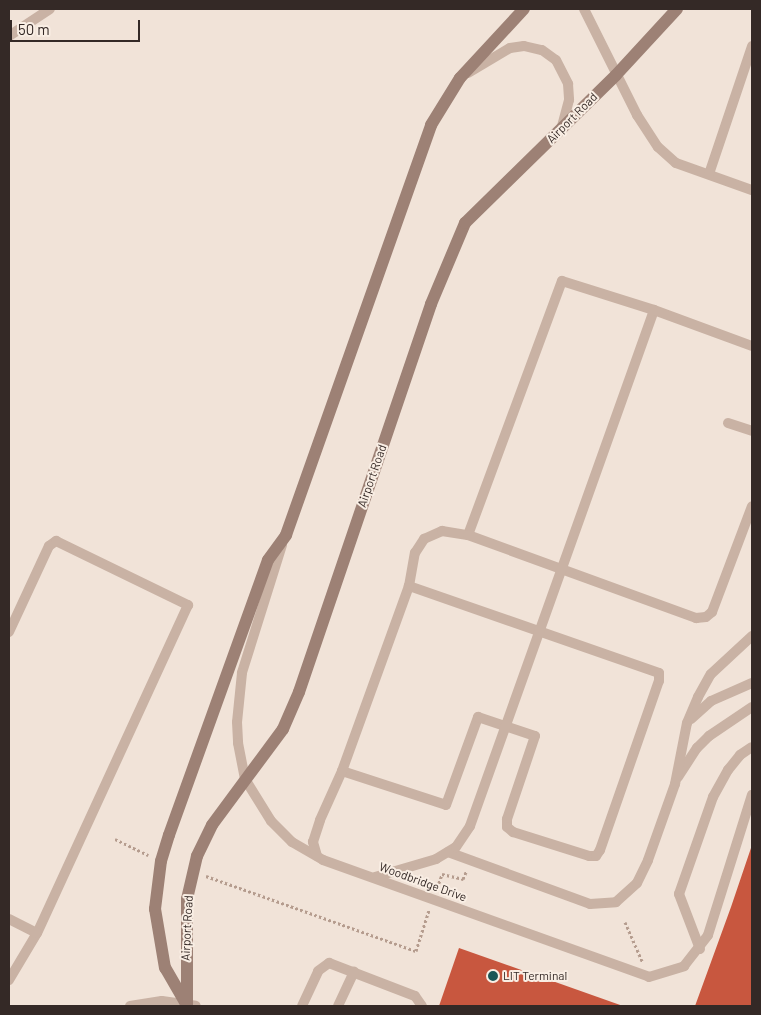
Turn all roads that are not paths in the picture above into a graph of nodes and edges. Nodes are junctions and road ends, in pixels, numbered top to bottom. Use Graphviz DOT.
graph roads {
  1 [pos="50,9"];
  2 [pos="524,9"];
  3 [pos="584,9"];
  4 [pos="677,9"];
  5 [pos="9,36"];
  6 [pos="752,46"];
  7 [pos="616,75"];
  8 [pos="460,78"];
  9 [pos="561,129"];
  10 [pos="709,174"];
  11 [pos="752,190"];
  12 [pos="654,310"];
  13 [pos="752,346"];
  14 [pos="728,423"];
  15 [pos="752,431"];
  16 [pos="752,506"];
  17 [pos="286,535"];
  18 [pos="468,536"];
  19 [pos="561,569"];
  20 [pos="409,586"];
  21 [pos="539,631"];
  22 [pos="9,632"];
  23 [pos="752,636"];
  24 [pos="752,683"];
  25 [pos="752,708"];
  26 [pos="687,723"];
  27 [pos="505,726"];
  28 [pos="752,747"];
  29 [pos="342,771"];
  30 [pos="245,779"];
  31 [pos="676,780"];
  32 [pos="752,795"];
  33 [pos="448,852"];
  34 [pos="317,856"];
  35 [pos="374,878"];
  36 [pos="9,919"];
  37 [pos="37,932"];
  38 [pos="700,949"];
  39 [pos="354,971"];
  40 [pos="9,980"];
  41 [pos="190,1005"];
  42 [pos="130,1006"];
  43 [pos="302,1006"];
  44 [pos="338,1006"];
  45 [pos="422,1006"];
  1 -- 5 [label="lane"];
  2 -- 8 [label="main road, Airport Road"];
  3 -- 7 [label="lane"];
  4 -- 7 [label="main road, Airport Road"];
  6 -- 10 [label="lane"];
  7 -- 9 [label="main road, Airport Road"];
  7 -- 10 [label="lane"];
  8 -- 9 [label="lane"];
  8 -- 17 [label="main road, Airport Road"];
  9 -- 30 [label="main road, Airport Road"];
  10 -- 11 [label="lane"];
  12 -- 13 [label="lane"];
  12 -- 18 [label="lane"];
  12 -- 19 [label="lane"];
  14 -- 15 [label="lane"];
  16 -- 19 [label="lane"];
  17 -- 30 [label="lane, Woodbridge Drive"];
  17 -- 41 [label="main road, Airport Road"];
  18 -- 19 [label="lane"];
  18 -- 20 [label="lane"];
  19 -- 21 [label="lane"];
  20 -- 21 [label="lane"];
  20 -- 29 [label="lane"];
  21 -- 27 [label="lane"];
  21 -- 27 [label="lane"];
  22 -- 37 [label="lane"];
  23 -- 26 [label="lane"];
  24 -- 26 [label="lane"];
  25 -- 31 [label="lane"];
  26 -- 31 [label="lane"];
  27 -- 29 [label="lane"];
  27 -- 33 [label="lane"];
  28 -- 38 [label="lane"];
  29 -- 34 [label="lane"];
  30 -- 34 [label="lane, Woodbridge Drive"];
  30 -- 41 [label="main road, Airport Road"];
  31 -- 33 [label="lane"];
  32 -- 38 [label="lane, Woodbridge Drive"];
  33 -- 35 [label="lane"];
  34 -- 35 [label="lane, Woodbridge Drive"];
  35 -- 38 [label="lane, Woodbridge Drive"];
  36 -- 37 [label="lane"];
  37 -- 40 [label="lane"];
  39 -- 43 [label="lane"];
  39 -- 44 [label="lane"];
  39 -- 45 [label="lane"];
  41 -- 42 [label="lane"];
}
